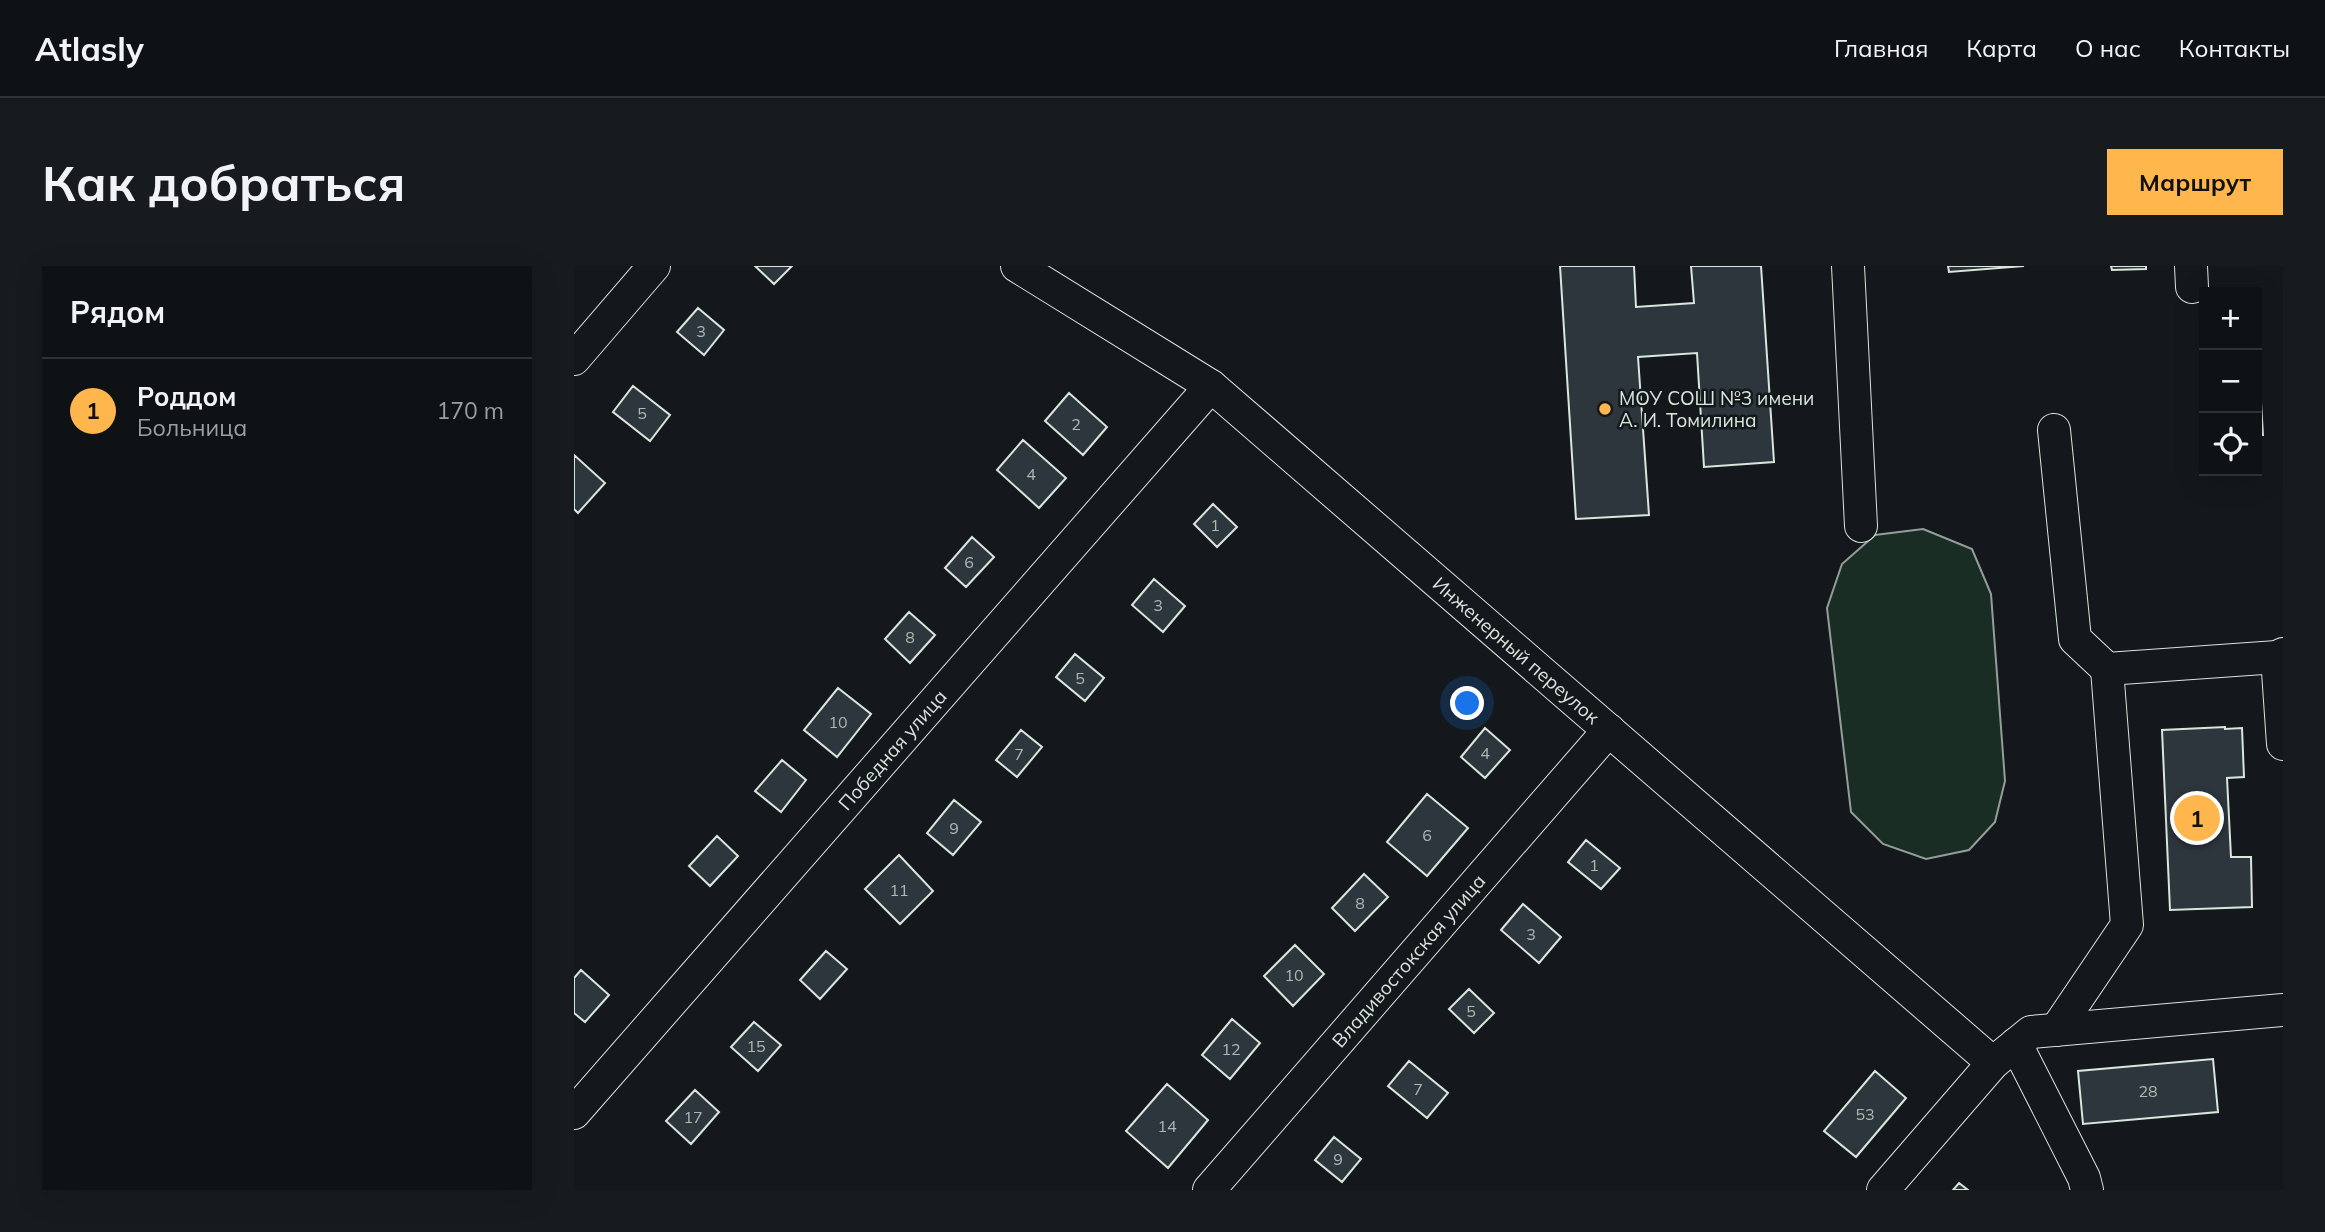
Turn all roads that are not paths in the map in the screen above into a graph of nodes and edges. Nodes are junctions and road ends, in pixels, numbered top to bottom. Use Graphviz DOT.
graph roads {
  1 [pos="654,266"];
  2 [pos="1017,266"];
  3 [pos="1849,266"];
  4 [pos="574,359"];
  5 [pos="1211,386"];
  6 [pos="2054,430"];
  7 [pos="1861,526"];
  8 [pos="2280,655"];
  9 [pos="2107,669"];
  10 [pos="1609,730"];
  11 [pos="2283,744"];
  12 [pos="2283,1010"];
  13 [pos="2056,1030"];
  14 [pos="2004,1054"];
  15 [pos="574,1113"];
  16 [pos="1209,1190"];
  17 [pos="1883,1190"];
  18 [pos="2087,1190"];
  1 -- 4 [label="street"];
  2 -- 5 [label="street, Инженерный переулок"];
  3 -- 7 [label="street"];
  5 -- 10 [label="street, Инженерный переулок"];
  5 -- 15 [label="street, Победная улица"];
  6 -- 9 [label="street"];
  8 -- 9 [label="street"];
  8 -- 11 [label="street"];
  9 -- 13 [label="street"];
  10 -- 14 [label="street, Инженерный переулок"];
  10 -- 16 [label="street, Владивостокская улица"];
  12 -- 13 [label="street"];
  13 -- 14 [label="street"];
  14 -- 17 [label="street"];
  14 -- 18 [label="street"];
}
